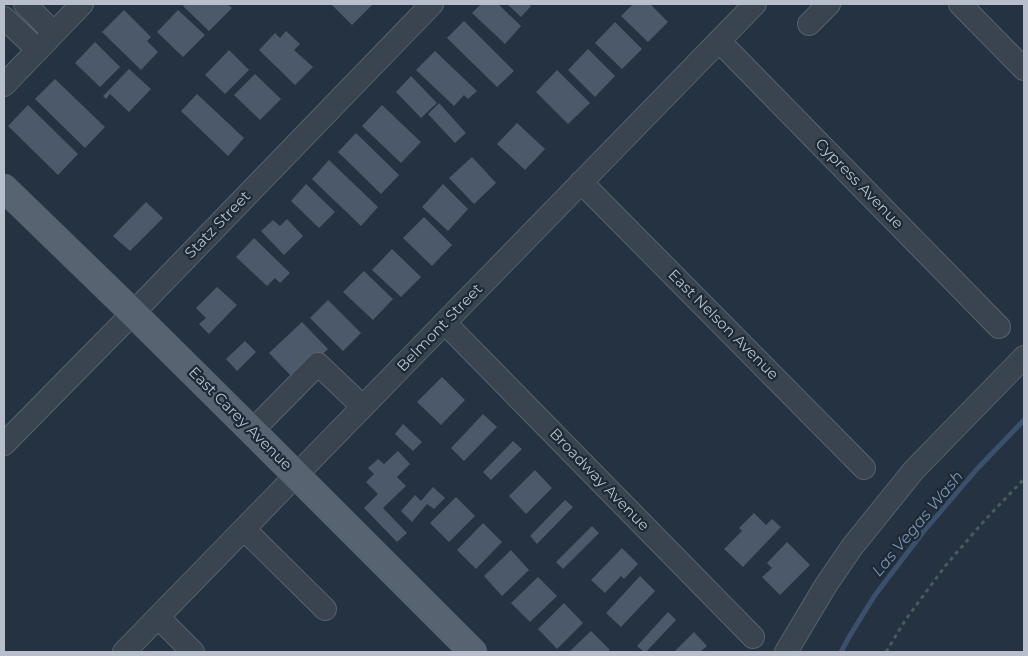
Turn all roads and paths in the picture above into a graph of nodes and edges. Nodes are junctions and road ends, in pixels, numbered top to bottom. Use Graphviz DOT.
graph roads {
  1 [pos="25,4"];
  2 [pos="82,4"];
  3 [pos="432,4"];
  4 [pos="755,4"];
  5 [pos="829,4"];
  6 [pos="960,4"];
  7 [pos="4,18"];
  8 [pos="809,24"];
  9 [pos="54,33"];
  10 [pos="719,41"];
  11 [pos="38,50"];
  12 [pos="1024,69"];
  13 [pos="4,85"];
  14 [pos="581,182"];
  15 [pos="4,188"];
  16 [pos="133,313"];
  17 [pos="445,323"];
  18 [pos="1000,327"];
  19 [pos="1024,357"];
  20 [pos="363,407"];
  21 [pos="252,431"];
  22 [pos="4,444"];
  23 [pos="864,468"];
  24 [pos="297,475"];
  25 [pos="1024,479"];
  26 [pos="244,529"];
  27 [pos="325,609"];
  28 [pos="158,618"];
  29 [pos="752,637"];
  30 [pos="124,652"];
  31 [pos="193,652"];
  32 [pos="473,652"];
  33 [pos="786,652"];
  34 [pos="886,652"];
  1 -- 9 [label="street"];
  2 -- 9 [label="street"];
  3 -- 16 [label="street, Statz Street"];
  4 -- 10 [label="street, Belmont Street"];
  5 -- 8 [label="street"];
  6 -- 12 [label="street"];
  7 -- 11 [label="street"];
  9 -- 11 [label="street"];
  10 -- 14 [label="street, Belmont Street"];
  10 -- 18 [label="street, Cypress Avenue"];
  11 -- 13 [label="street"];
  14 -- 17 [label="street, Belmont Street"];
  14 -- 23 [label="street, East Nelson Avenue"];
  15 -- 16 [label="main road, East Carey Avenue"];
  16 -- 21 [label="main road, East Carey Avenue"];
  16 -- 22 [label="street, Statz Street"];
  17 -- 20 [label="street, Belmont Street"];
  17 -- 29 [label="street, Broadway Avenue"];
  19 -- 33 [label="street"];
  20 -- 21 [label="street"];
  20 -- 24 [label="street, Belmont Street"];
  21 -- 24 [label="main road, East Carey Avenue"];
  24 -- 26 [label="street, Belmont Street"];
  24 -- 32 [label="main road, East Carey Avenue"];
  25 -- 34 [label="path"];
  26 -- 27 [label="street"];
  26 -- 28 [label="street, Belmont Street"];
  28 -- 30 [label="street, Belmont Street"];
  28 -- 31 [label="street"];
}
